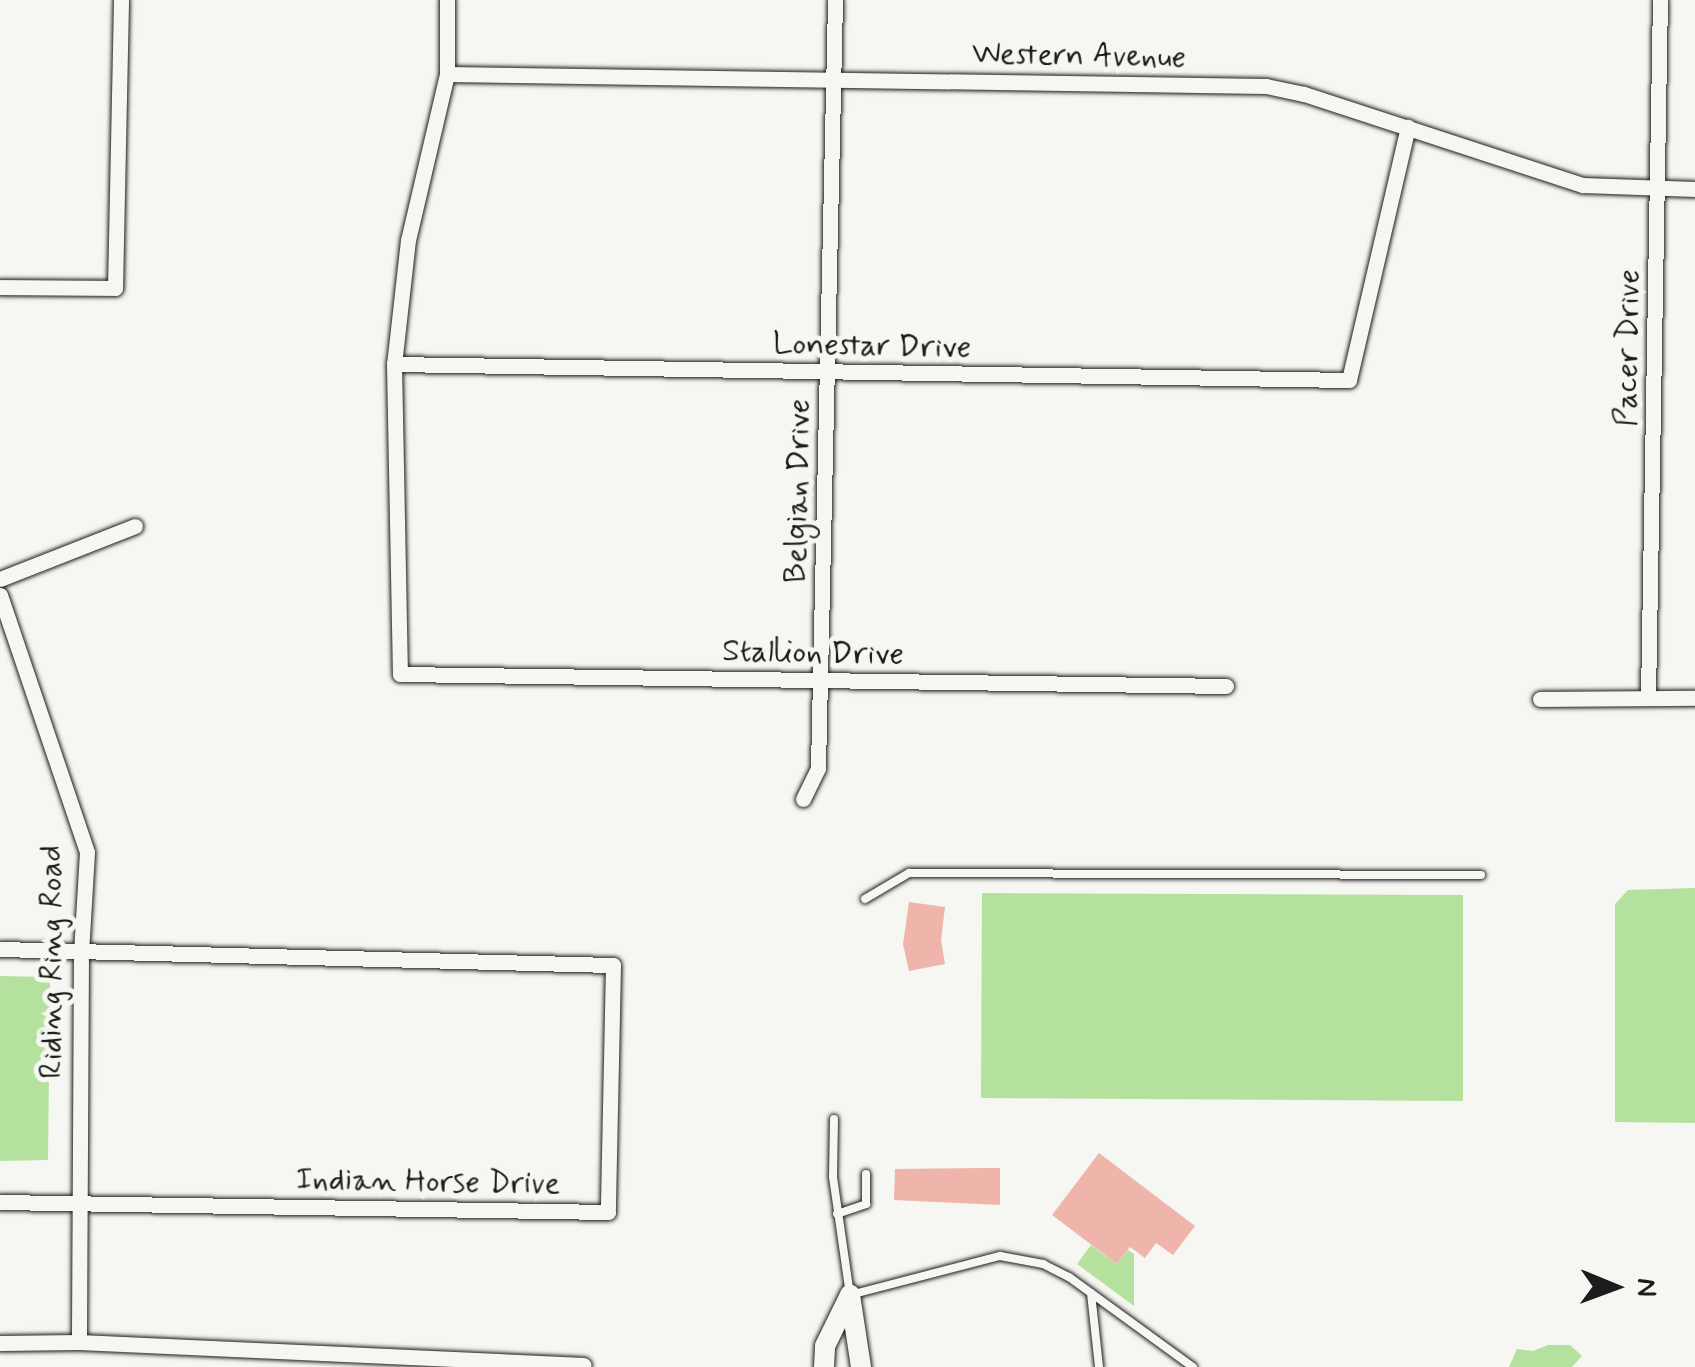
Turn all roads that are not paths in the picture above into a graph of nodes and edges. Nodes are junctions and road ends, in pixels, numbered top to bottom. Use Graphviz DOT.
graph roads {
  1 [pos="121,0"];
  2 [pos="447,0"];
  3 [pos="835,0"];
  4 [pos="1660,0"];
  5 [pos="446,74"];
  6 [pos="834,80"];
  7 [pos="1408,128"];
  8 [pos="1658,189"];
  9 [pos="1695,189"];
  10 [pos="0,286"];
  11 [pos="394,364"];
  12 [pos="828,373"];
  13 [pos="135,526"];
  14 [pos="0,579"];
  15 [pos="0,596"];
  16 [pos="821,681"];
  17 [pos="1226,686"];
  18 [pos="1648,698"];
  19 [pos="1695,698"];
  20 [pos="1540,699"];
  21 [pos="803,799"];
  22 [pos="1481,875"];
  23 [pos="865,899"];
  24 [pos="0,949"];
  25 [pos="81,952"];
  26 [pos="834,1119"];
  27 [pos="866,1174"];
  28 [pos="0,1202"];
  29 [pos="78,1204"];
  30 [pos="837,1214"];
  31 [pos="1091,1293"];
  32 [pos="850,1295"];
  33 [pos="79,1342"];
  34 [pos="0,1343"];
  35 [pos="588,1366"];
  36 [pos="824,1367"];
  37 [pos="861,1367"];
  38 [pos="1099,1367"];
  39 [pos="1192,1367"];
  1 -- 10 [label="street"];
  2 -- 5 [label="street"];
  3 -- 6 [label="street, Belgian Drive"];
  4 -- 8 [label="street, Pacer Drive"];
  5 -- 6 [label="street, Western Avenue"];
  5 -- 11 [label="street"];
  6 -- 7 [label="street, Western Avenue"];
  6 -- 12 [label="street, Belgian Drive"];
  7 -- 8 [label="street, Western Avenue"];
  7 -- 12 [label="street, Lonestar Drive"];
  8 -- 9 [label="street, Western Avenue"];
  8 -- 18 [label="street, Pacer Drive"];
  11 -- 12 [label="street, Lonestar Drive"];
  11 -- 16 [label="street, Stallion Drive"];
  12 -- 16 [label="street, Belgian Drive"];
  13 -- 14 [label="street"];
  15 -- 25 [label="street, Riding Ring Road"];
  16 -- 17 [label="street, Stallion Drive"];
  16 -- 21 [label="street, Belgian Drive"];
  18 -- 19 [label="street"];
  18 -- 20 [label="street"];
  22 -- 23 [label="lane"];
  24 -- 25 [label="street"];
  25 -- 29 [label="street, Riding Ring Road"];
  25 -- 29 [label="street, Indian Horse Drive"];
  26 -- 30 [label="lane"];
  27 -- 30 [label="lane"];
  28 -- 29 [label="street, Indian Horse Drive"];
  29 -- 33 [label="street, Riding Ring Road"];
  30 -- 32 [label="lane"];
  31 -- 32 [label="lane"];
  31 -- 38 [label="lane"];
  31 -- 39 [label="lane"];
  32 -- 36 [label="street"];
  32 -- 37 [label="street"];
  33 -- 34 [label="street"];
  33 -- 35 [label="street"];
}
